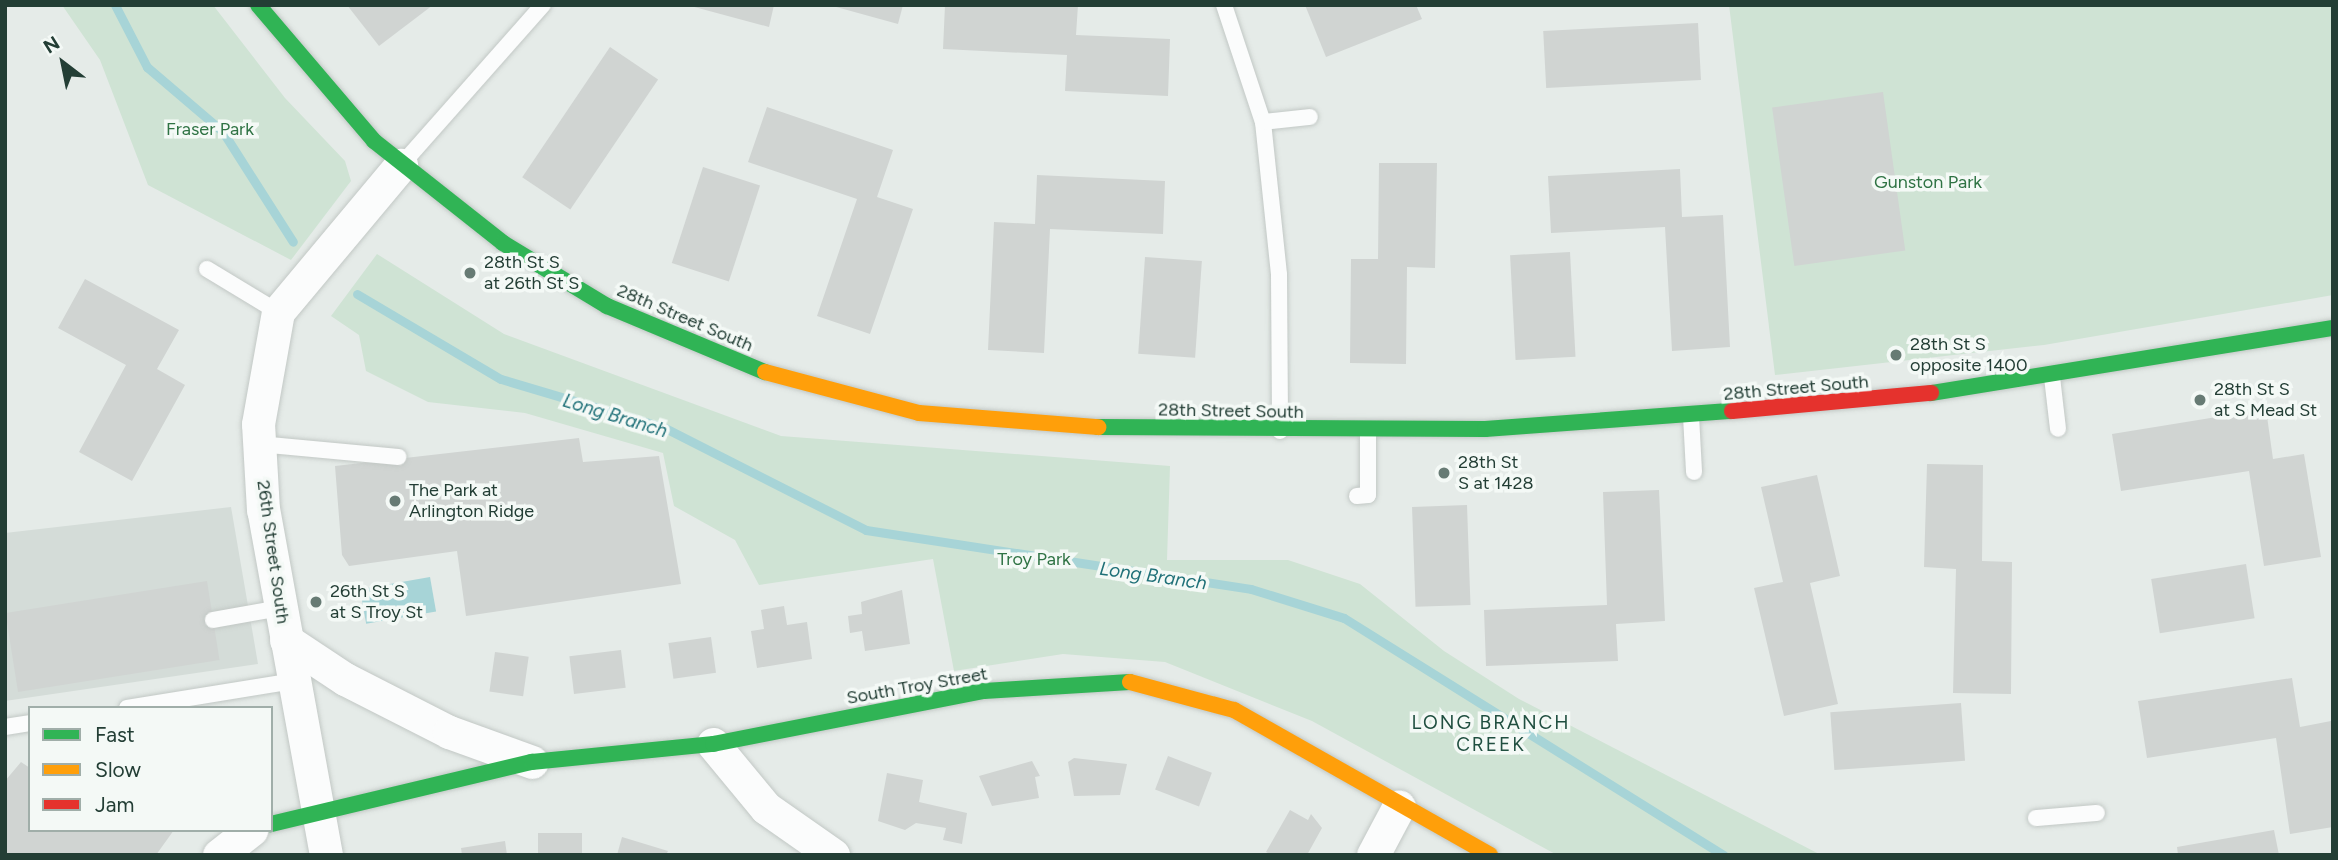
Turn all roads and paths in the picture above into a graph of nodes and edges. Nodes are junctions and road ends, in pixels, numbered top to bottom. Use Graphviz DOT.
graph roads {
  1 [pos="258,5"];
  2 [pos="543,5"];
  3 [pos="1224,5"];
  4 [pos="1310,117"];
  5 [pos="1263,122"];
  6 [pos="401,165"];
  7 [pos="207,269"];
  8 [pos="278,312"];
  9 [pos="2333,328"];
  10 [pos="2052,377"];
  11 [pos="1691,416"];
  12 [pos="2058,429"];
  13 [pos="1280,431"];
  14 [pos="1368,431"];
  15 [pos="259,444"];
  16 [pos="398,457"];
  17 [pos="1694,472"];
  18 [pos="1357,496"];
  19 [pos="213,620"];
  20 [pos="283,624"];
  21 [pos="293,681"];
  22 [pos="139,706"];
  23 [pos="28,723"];
  24 [pos="5,727"];
  25 [pos="713,744"];
  26 [pos="532,762"];
  27 [pos="1399,806"];
  28 [pos="318,810"];
  29 [pos="2097,813"];
  30 [pos="2036,818"];
  31 [pos="273,823"];
  32 [pos="248,832"];
  33 [pos="219,855"];
  34 [pos="326,855"];
  35 [pos="833,855"];
  36 [pos="1373,855"];
  37 [pos="1490,855"];
  1 -- 6 [label="street, 28th Street South"];
  2 -- 6 [label="lane"];
  3 -- 5 [label="lane"];
  4 -- 5 [label="lane"];
  5 -- 13 [label="lane"];
  6 -- 8 [label="street"];
  6 -- 13 [label="street, 28th Street South"];
  7 -- 8 [label="lane"];
  8 -- 15 [label="street, 26th Street South"];
  9 -- 10 [label="street, 28th Street South"];
  10 -- 11 [label="street, 28th Street South"];
  10 -- 12 [label="lane"];
  11 -- 14 [label="street, 28th Street South"];
  11 -- 17 [label="lane"];
  13 -- 14 [label="street, 28th Street South"];
  14 -- 18 [label="lane"];
  15 -- 16 [label="lane"];
  15 -- 20 [label="street, 26th Street South"];
  19 -- 20 [label="lane"];
  20 -- 21 [label="street, 26th Street South"];
  20 -- 26 [label="street"];
  21 -- 22 [label="lane"];
  21 -- 28 [label="street, 26th Street South"];
  23 -- 24 [label="lane"];
  25 -- 26 [label="street, South Troy Street"];
  25 -- 27 [label="street, South Troy Street"];
  25 -- 35 [label="street"];
  26 -- 28 [label="street, South Troy Street"];
  27 -- 36 [label="street"];
  27 -- 37 [label="street, South Troy Street"];
  28 -- 31 [label="street, South Troy Street"];
  28 -- 34 [label="street, 26th Street South"];
  29 -- 30 [label="lane"];
  32 -- 33 [label="street"];
}
